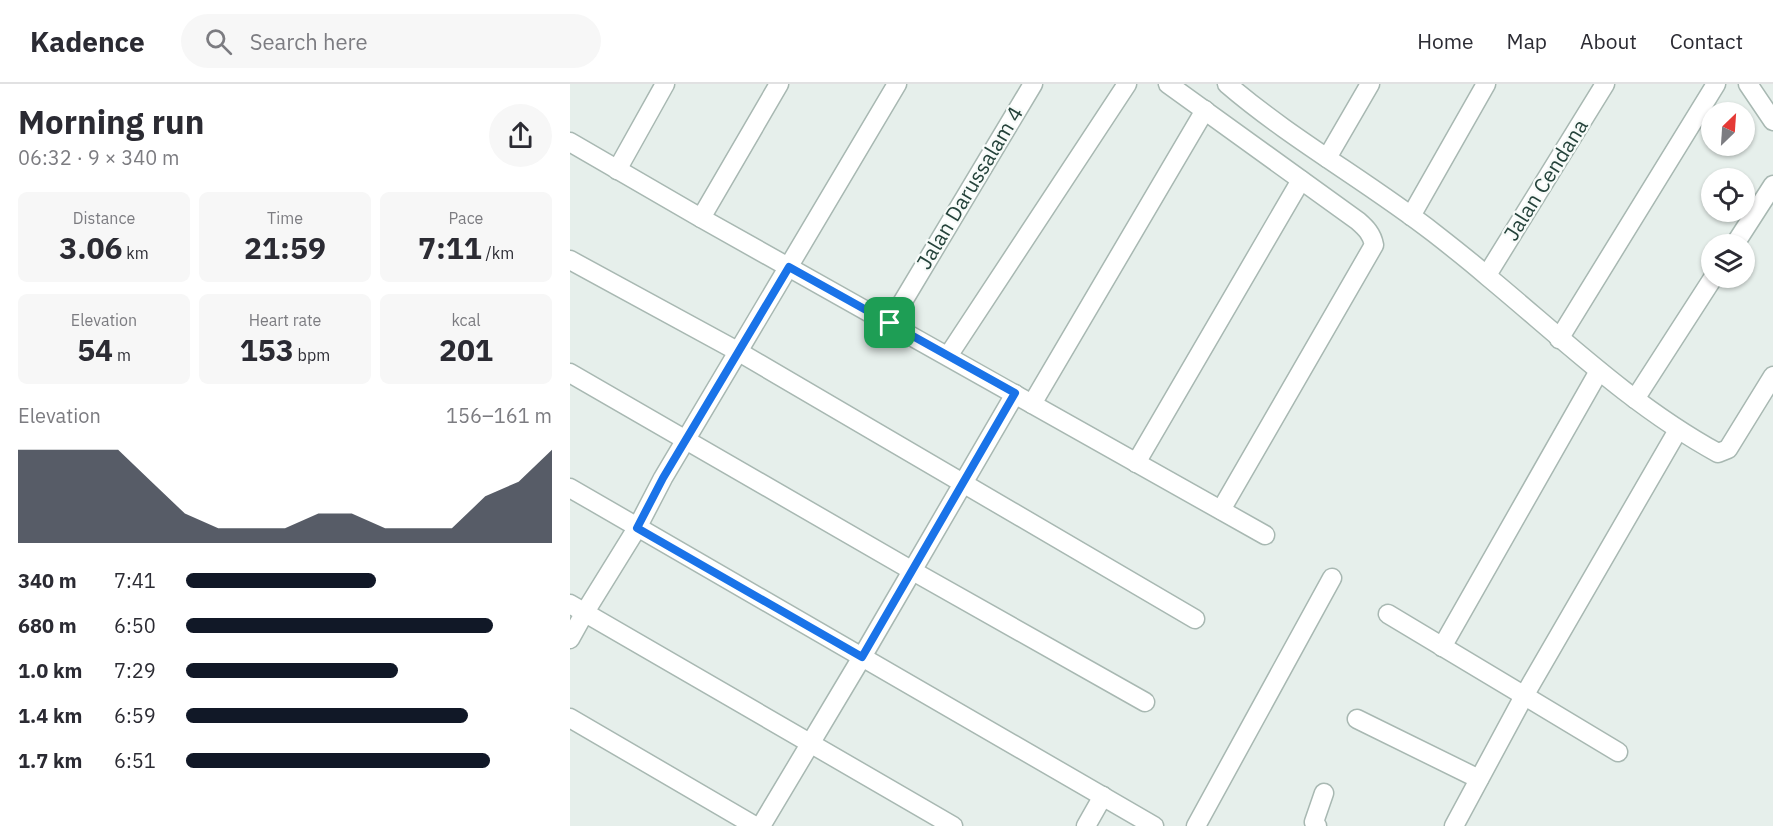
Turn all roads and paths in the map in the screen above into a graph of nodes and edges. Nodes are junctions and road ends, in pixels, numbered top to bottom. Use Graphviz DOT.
graph roads {
  1 [pos="665,84"];
  2 [pos="779,84"];
  3 [pos="897,84"];
  4 [pos="1033,84"];
  5 [pos="1127,84"];
  6 [pos="1168,84"];
  7 [pos="1227,84"];
  8 [pos="1370,84"];
  9 [pos="1486,84"];
  10 [pos="1605,84"];
  11 [pos="1716,84"];
  12 [pos="1748,84"];
  13 [pos="1246,91"];
  14 [pos="1205,110"];
  15 [pos="1773,121"];
  16 [pos="570,142"];
  17 [pos="1327,158"];
  18 [pos="617,170"];
  19 [pos="1301,180"];
  20 [pos="1773,185"];
  21 [pos="1411,216"];
  22 [pos="701,218"];
  23 [pos="1741,234"];
  24 [pos="570,260"];
  25 [pos="789,267"];
  26 [pos="1487,275"];
  27 [pos="1707,288"];
  28 [pos="890,323"];
  29 [pos="1559,339"];
  30 [pos="739,352"];
  31 [pos="948,356"];
  32 [pos="1599,371"];
  33 [pos="570,373"];
  34 [pos="1773,376"];
  35 [pos="1015,393"];
  36 [pos="1635,399"];
  37 [pos="1032,404"];
  38 [pos="1678,430"];
  39 [pos="686,439"];
  40 [pos="1136,463"];
  41 [pos="963,483"];
  42 [pos="570,489"];
  43 [pos="1221,510"];
  44 [pos="637,528"];
  45 [pos="1264,535"];
  46 [pos="911,570"];
  47 [pos="1332,578"];
  48 [pos="577,608"];
  49 [pos="1388,614"];
  50 [pos="1195,619"];
  51 [pos="570,639"];
  52 [pos="1442,647"];
  53 [pos="862,657"];
  54 [pos="1524,696"];
  55 [pos="1145,702"];
  56 [pos="570,718"];
  57 [pos="1357,719"];
  58 [pos="810,743"];
  59 [pos="1618,752"];
  60 [pos="1479,779"];
  61 [pos="1324,793"];
  62 [pos="1103,796"];
  63 [pos="755,826"];
  64 [pos="761,826"];
  65 [pos="952,826"];
  66 [pos="1086,826"];
  67 [pos="1154,826"];
  68 [pos="1196,826"];
  69 [pos="1317,826"];
  70 [pos="1454,826"];
  1 -- 18 [label="street"];
  2 -- 22 [label="street"];
  3 -- 25 [label="street"];
  4 -- 28 [label="street, Jalan Darussalam 4"];
  5 -- 31 [label="street"];
  6 -- 14 [label="street"];
  7 -- 13 [label="street"];
  8 -- 17 [label="street"];
  9 -- 21 [label="street"];
  10 -- 26 [label="street, Jalan Cendana"];
  11 -- 29 [label="street"];
  12 -- 15 [label="street"];
  13 -- 17 [label="street"];
  14 -- 19 [label="street"];
  14 -- 37 [label="street"];
  16 -- 18 [label="street"];
  17 -- 21 [label="street"];
  18 -- 22 [label="street"];
  19 -- 40 [label="street"];
  19 -- 43 [label="street"];
  20 -- 23 [label="street"];
  21 -- 26 [label="street"];
  22 -- 25 [label="street"];
  24 -- 30 [label="street"];
  25 -- 28 [label="street"];
  25 -- 30 [label="street"];
  26 -- 29 [label="street"];
  27 -- 36 [label="street"];
  28 -- 31 [label="street"];
  29 -- 32 [label="street"];
  30 -- 39 [label="street"];
  30 -- 41 [label="street"];
  31 -- 35 [label="street"];
  32 -- 36 [label="street"];
  32 -- 52 [label="street"];
  33 -- 39 [label="street"];
  34 -- 38 [label="street"];
  35 -- 37 [label="street"];
  35 -- 41 [label="street"];
  36 -- 38 [label="street"];
  37 -- 40 [label="street"];
  38 -- 54 [label="street"];
  39 -- 44 [label="street"];
  39 -- 46 [label="street"];
  40 -- 43 [label="street"];
  41 -- 46 [label="street"];
  41 -- 50 [label="street"];
  42 -- 44 [label="street"];
  43 -- 45 [label="street"];
  44 -- 48 [label="street"];
  44 -- 53 [label="street"];
  46 -- 53 [label="street"];
  46 -- 55 [label="street"];
  47 -- 68 [label="street"];
  48 -- 51 [label="street"];
  48 -- 58 [label="street"];
  49 -- 52 [label="street"];
  52 -- 54 [label="street"];
  53 -- 58 [label="street"];
  53 -- 62 [label="street"];
  54 -- 59 [label="street"];
  54 -- 60 [label="street"];
  56 -- 63 [label="street"];
  57 -- 60 [label="street"];
  58 -- 64 [label="street"];
  58 -- 65 [label="street"];
  60 -- 70 [label="street"];
  61 -- 69 [label="street"];
  62 -- 66 [label="street"];
  62 -- 67 [label="street"];
}
